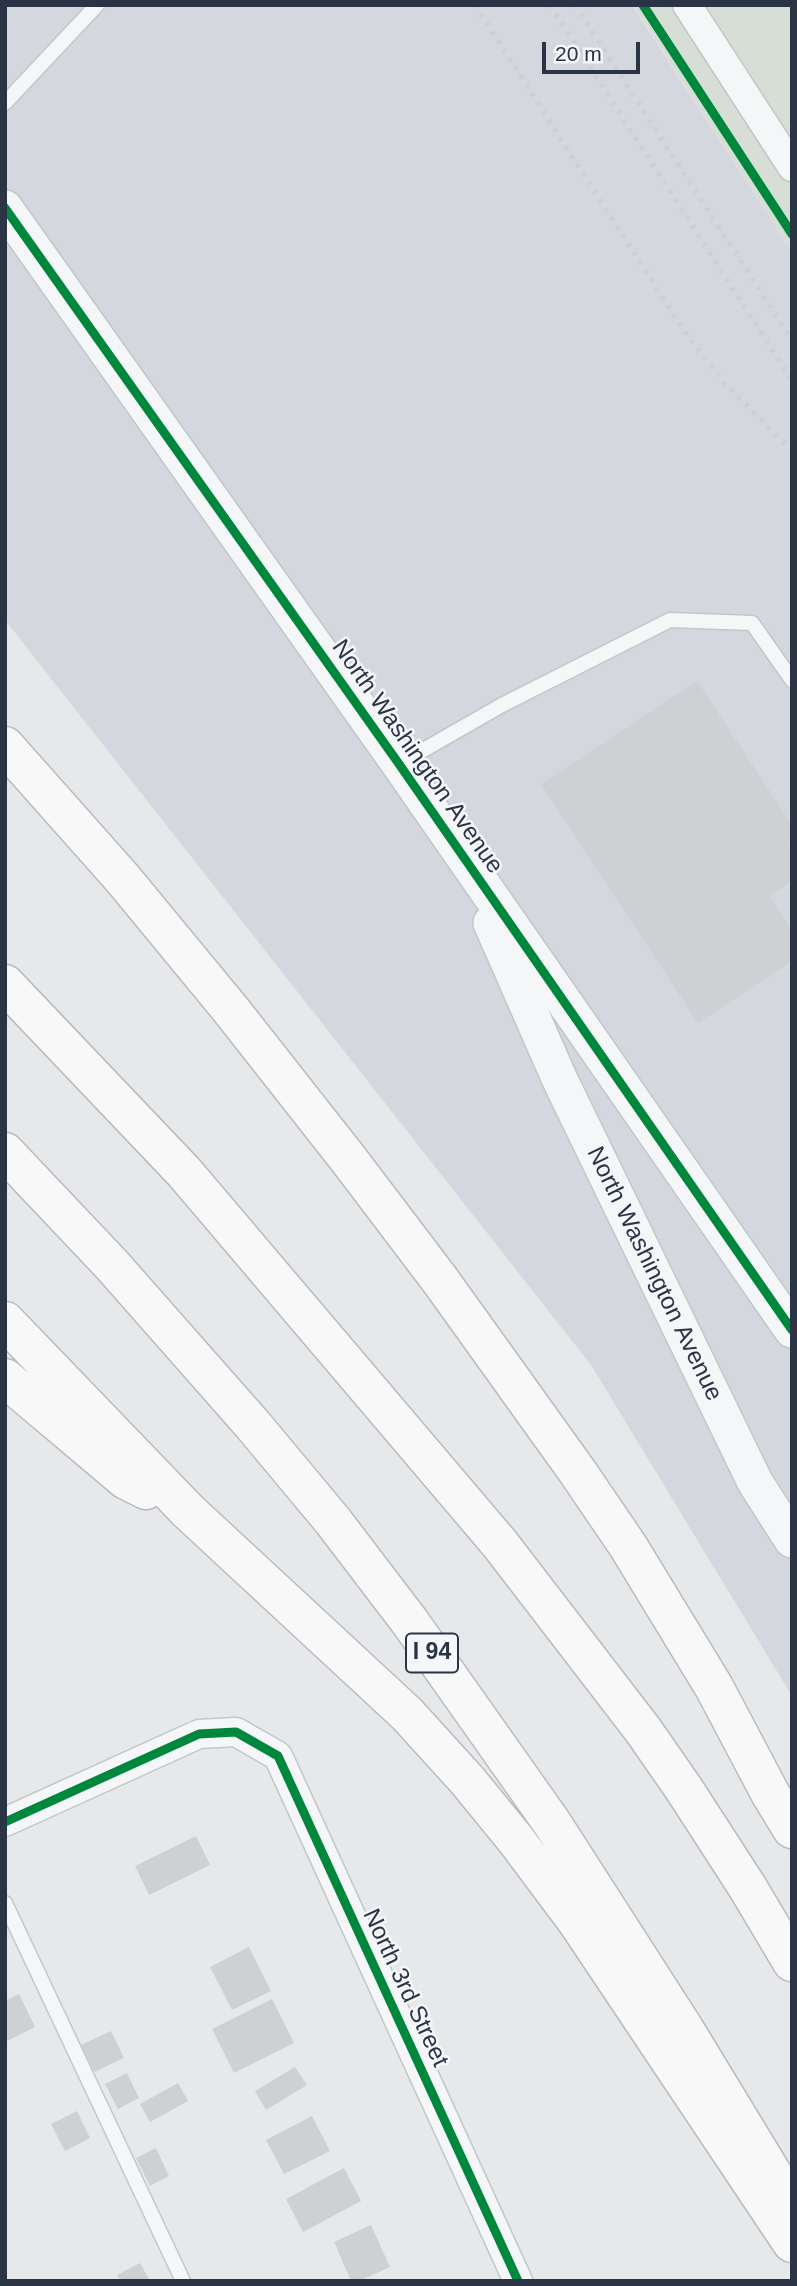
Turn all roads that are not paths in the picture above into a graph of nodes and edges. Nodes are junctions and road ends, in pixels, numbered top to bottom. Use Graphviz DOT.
graph roads {
  1 [pos="687,5"];
  2 [pos="93,7"];
  3 [pos="5,103"];
  4 [pos="792,167"];
  5 [pos="5,208"];
  6 [pos="792,680"];
  7 [pos="5,746"];
  8 [pos="399,764"];
  9 [pos="458,849"];
  10 [pos="5,984"];
  11 [pos="5,1152"];
  12 [pos="5,1321"];
  13 [pos="792,1330"];
  14 [pos="5,1378"];
  15 [pos="188,1511"];
  16 [pos="792,1539"];
  17 [pos="5,1822"];
  18 [pos="792,1829"];
  19 [pos="5,1903"];
  20 [pos="792,1962"];
  21 [pos="792,2206"];
  22 [pos="792,2243"];
  23 [pos="183,2281"];
  24 [pos="518,2281"];
  1 -- 4 [label="street"];
  2 -- 3 [label="lane"];
  5 -- 8 [label="street, North Washington Avenue"];
  6 -- 8 [label="lane"];
  7 -- 18 [label="highway"];
  8 -- 9 [label="street, North Washington Avenue"];
  9 -- 13 [label="street, North Washington Avenue"];
  9 -- 16 [label="street, North Washington Avenue"];
  10 -- 20 [label="highway"];
  11 -- 21 [label="highway, I 94"];
  12 -- 15 [label="highway"];
  14 -- 15 [label="highway"];
  15 -- 22 [label="highway"];
  17 -- 24 [label="street, North 3rd Street"];
  19 -- 23 [label="lane"];
}
